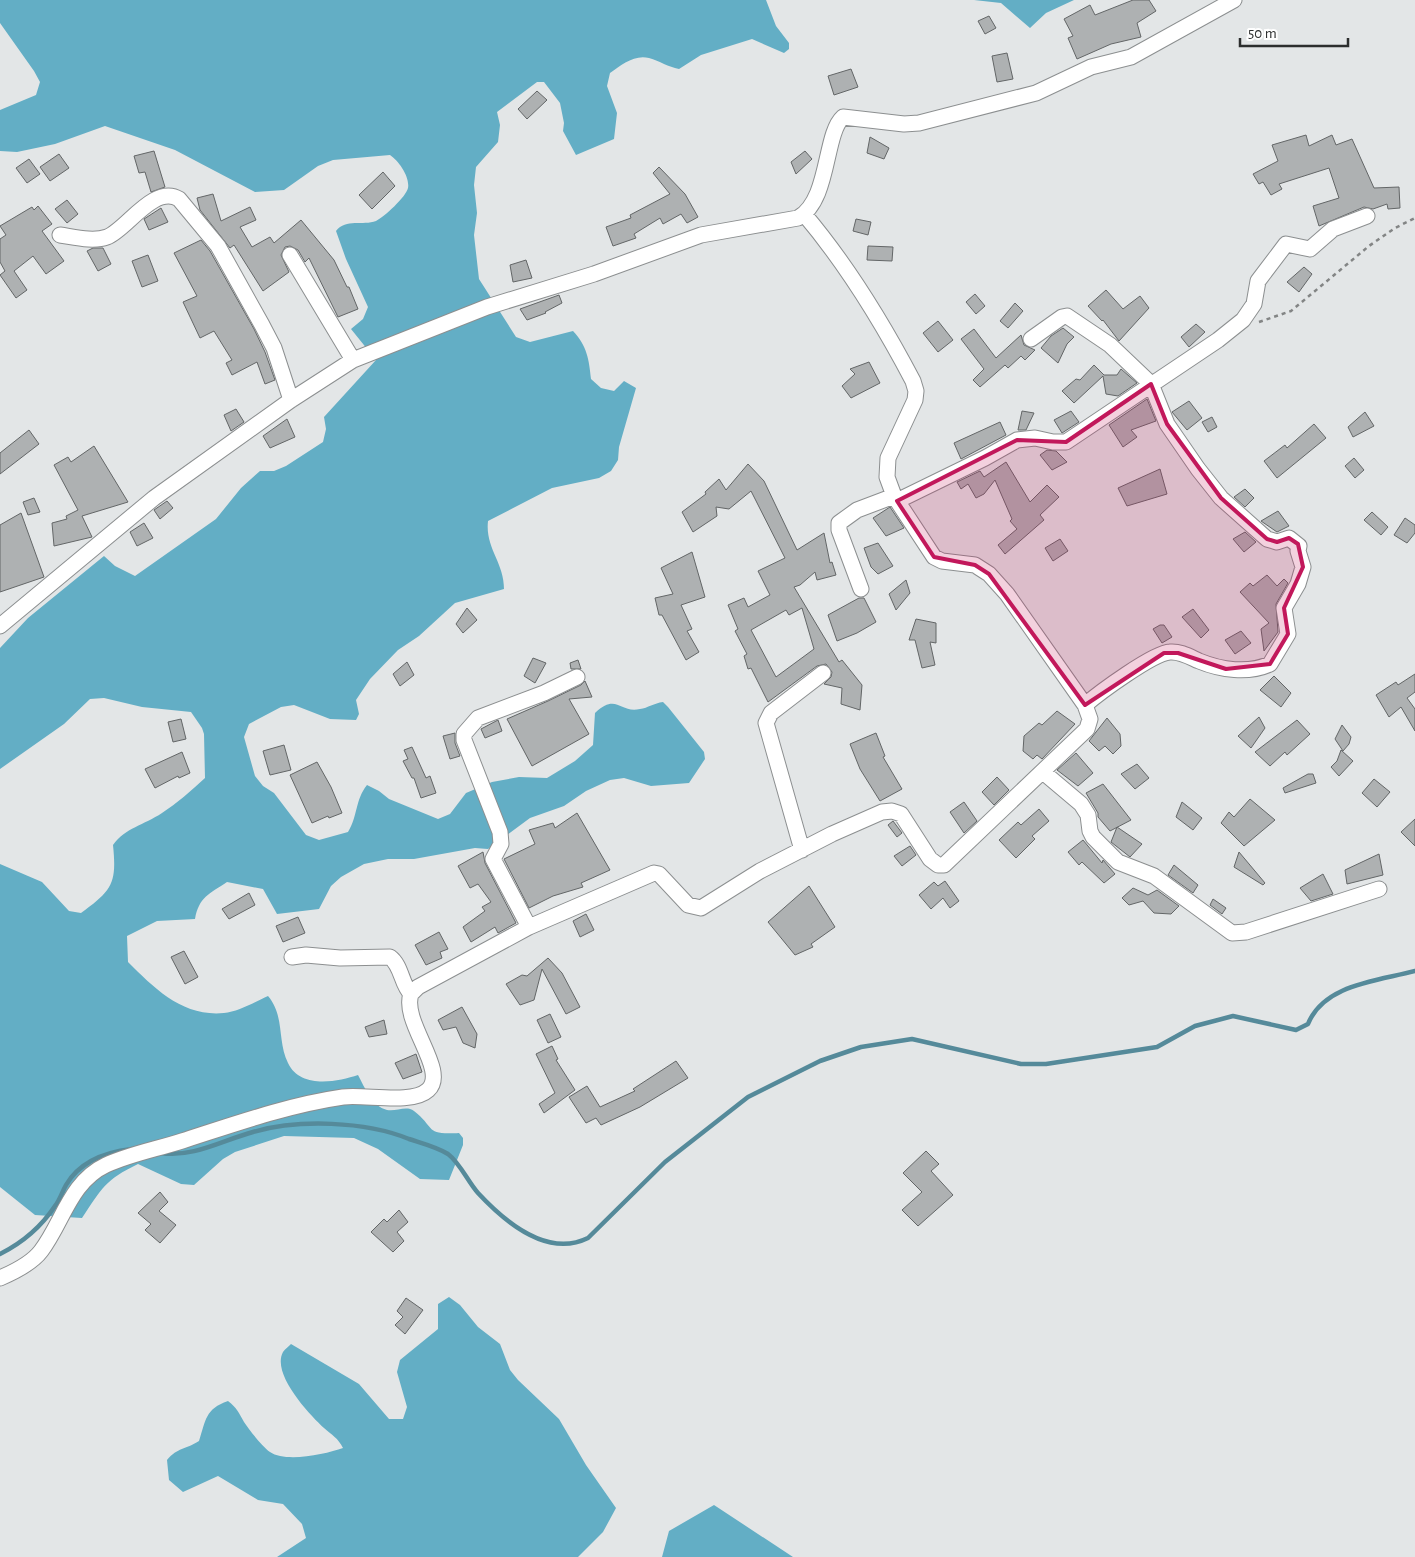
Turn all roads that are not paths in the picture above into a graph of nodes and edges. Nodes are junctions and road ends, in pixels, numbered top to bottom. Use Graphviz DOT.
graph roads {
  1 [pos="1234,0"];
  2 [pos="804,214"];
  3 [pos="1367,216"];
  4 [pos="60,235"];
  5 [pos="290,255"];
  6 [pos="1031,339"];
  7 [pos="353,360"];
  8 [pos="1151,384"];
  9 [pos="291,400"];
  10 [pos="895,498"];
  11 [pos="861,589"];
  12 [pos="0,626"];
  13 [pos="823,673"];
  14 [pos="577,677"];
  15 [pos="1085,705"];
  16 [pos="1043,772"];
  17 [pos="802,850"];
  18 [pos="1380,889"];
  19 [pos="529,928"];
  20 [pos="292,958"];
  21 [pos="411,994"];
  22 [pos="0,1278"];
  1 -- 2 [label="street"];
  2 -- 7 [label="street"];
  2 -- 10 [label="street"];
  3 -- 8 [label="street"];
  4 -- 9 [label="street"];
  5 -- 7 [label="street"];
  6 -- 8 [label="street"];
  7 -- 9 [label="street"];
  8 -- 10 [label="street"];
  8 -- 15 [label="street"];
  9 -- 12 [label="street"];
  10 -- 11 [label="street"];
  10 -- 15 [label="street"];
  13 -- 17 [label="street"];
  14 -- 19 [label="street"];
  15 -- 16 [label="street"];
  16 -- 17 [label="street"];
  16 -- 18 [label="street"];
  17 -- 19 [label="street"];
  19 -- 21 [label="street"];
  20 -- 21 [label="street"];
  21 -- 22 [label="street"];
}
